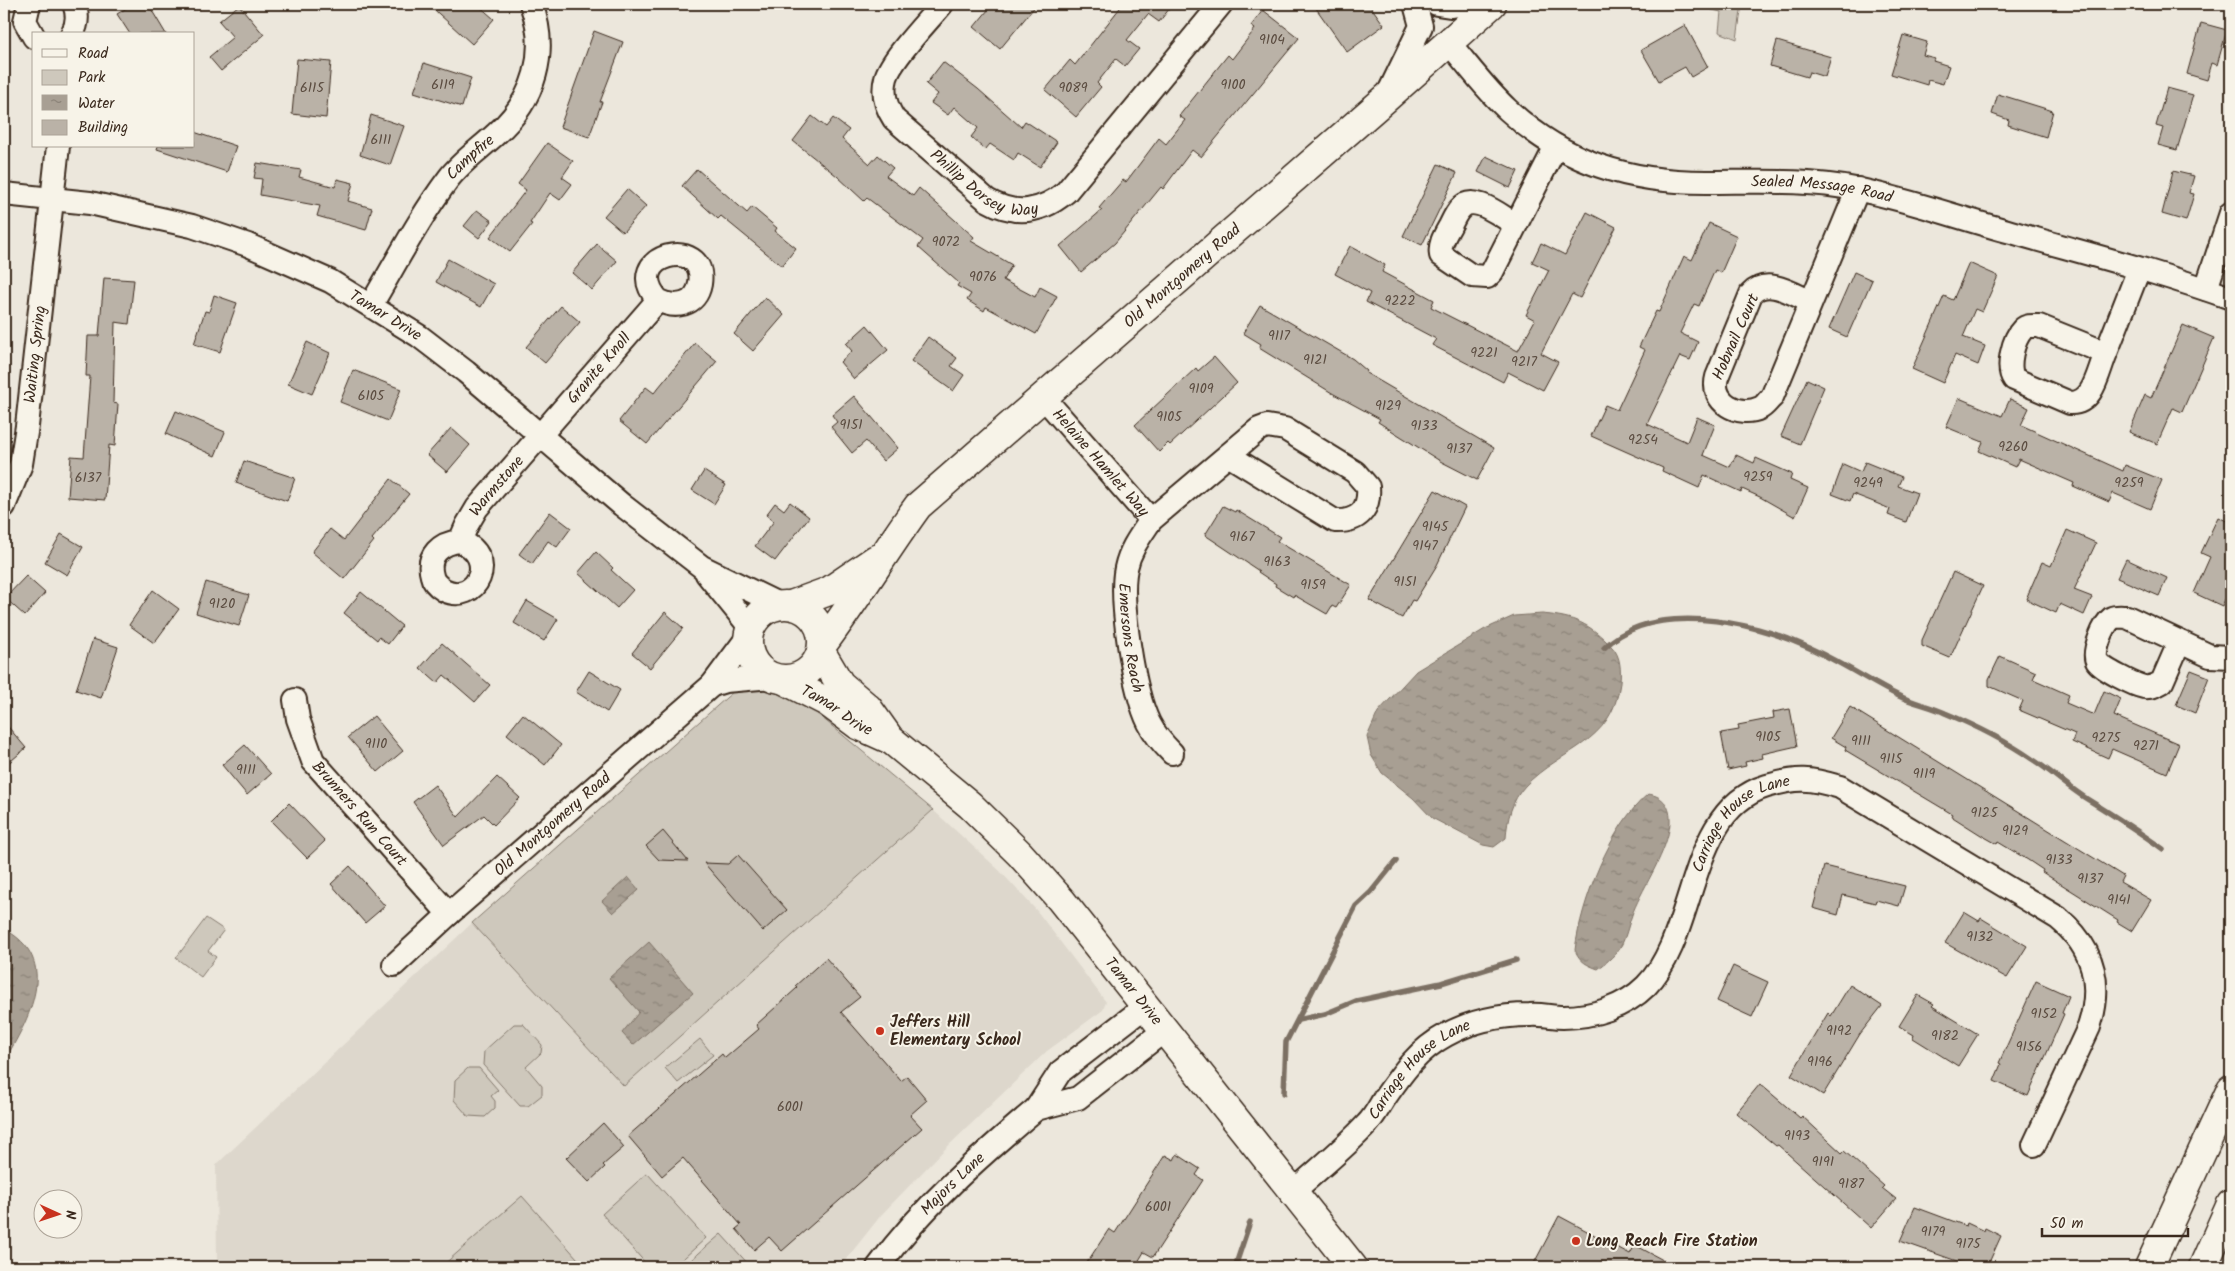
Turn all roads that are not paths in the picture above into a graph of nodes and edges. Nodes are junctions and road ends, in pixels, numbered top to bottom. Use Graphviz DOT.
graph roads {
  1 [pos="29,4"];
  2 [pos="74,4"];
  3 [pos="531,4"];
  4 [pos="942,4"];
  5 [pos="1221,4"];
  6 [pos="1415,4"];
  7 [pos="1438,4"];
  8 [pos="1467,4"];
  9 [pos="1492,4"];
  10 [pos="73,32"];
  11 [pos="32,33"];
  12 [pos="1448,43"];
  13 [pos="1384,100"];
  14 [pos="1556,146"];
  15 [pos="58,148"];
  16 [pos="1858,189"];
  17 [pos="4,194"];
  18 [pos="52,199"];
  19 [pos="2231,213"];
  20 [pos="1515,224"];
  21 [pos="2139,269"];
  22 [pos="2206,289"];
  23 [pos="2231,298"];
  24 [pos="658,300"];
  25 [pos="1811,302"];
  26 [pos="371,306"];
  27 [pos="2106,352"];
  28 [pos="1044,398"];
  29 [pos="540,433"];
  30 [pos="1228,455"];
  31 [pos="4,506"];
  32 [pos="1151,520"];
  33 [pos="460,541"];
  34 [pos="881,556"];
  35 [pos="702,567"];
  36 [pos="786,605"];
  37 [pos="749,633"];
  38 [pos="2179,643"];
  39 [pos="822,648"];
  40 [pos="2231,657"];
  41 [pos="778,678"];
  42 [pos="712,685"];
  43 [pos="295,700"];
  44 [pos="890,739"];
  45 [pos="1172,753"];
  46 [pos="449,914"];
  47 [pos="394,965"];
  48 [pos="1146,1006"];
  49 [pos="1165,1030"];
  50 [pos="2231,1089"];
  51 [pos="1036,1109"];
  52 [pos="2034,1145"];
  53 [pos="1292,1193"];
  54 [pos="2181,1196"];
  55 [pos="2231,1204"];
  56 [pos="878,1267"];
  57 [pos="1353,1267"];
  58 [pos="2138,1267"];
  59 [pos="2149,1267"];
  60 [pos="2203,1267"];
  1 -- 11 [label="street"];
  2 -- 10 [label="street"];
  3 -- 26 [label="street, Campfire"];
  4 -- 5 [label="street, Phillip Dorsey Way"];
  6 -- 13 [label="street"];
  7 -- 8 [label="street"];
  9 -- 12 [label="street, Old Montgomery Road"];
  12 -- 13 [label="street, Old Montgomery Road"];
  12 -- 14 [label="street, Sealed Message Road"];
  13 -- 28 [label="street, Old Montgomery Road"];
  14 -- 16 [label="street, Sealed Message Road"];
  14 -- 20 [label="street"];
  15 -- 18 [label="street, Waiting Spring"];
  16 -- 21 [label="street, Sealed Message Road"];
  16 -- 25 [label="street, Hobnail Court"];
  17 -- 18 [label="street, Tamar Drive"];
  18 -- 26 [label="street, Tamar Drive"];
  18 -- 31 [label="street, Waiting Spring"];
  19 -- 22 [label="street"];
  21 -- 22 [label="street, Sealed Message Road"];
  21 -- 27 [label="street"];
  22 -- 23 [label="street, Sealed Message Road"];
  24 -- 29 [label="street, Granite Knoll"];
  25 -- 25 [label="street, Hobnail Court"];
  26 -- 29 [label="street, Tamar Drive"];
  28 -- 32 [label="street, Helaine Hamlet Way"];
  28 -- 34 [label="street, Old Montgomery Road"];
  29 -- 33 [label="street, Warmstone"];
  29 -- 35 [label="street, Tamar Drive"];
  30 -- 30 [label="street, Helaine Hamlet Way"];
  30 -- 32 [label="street, Helaine Hamlet Way"];
  32 -- 45 [label="street, Emersons Reach"];
  34 -- 36 [label="street, Old Montgomery Road"];
  34 -- 39 [label="street, Old Montgomery Road"];
  35 -- 36 [label="street, Tamar Drive"];
  35 -- 37 [label="street, Tamar Drive"];
  36 -- 37 [label="street"];
  36 -- 39 [label="street"];
  37 -- 41 [label="street"];
  37 -- 42 [label="street, Old Montgomery Road"];
  38 -- 40 [label="street"];
  39 -- 41 [label="street"];
  39 -- 44 [label="street, Tamar Drive"];
  41 -- 42 [label="street, Old Montgomery Road"];
  41 -- 44 [label="street, Tamar Drive"];
  42 -- 46 [label="street, Old Montgomery Road"];
  43 -- 46 [label="street, Brunners Run Court"];
  44 -- 48 [label="street, Tamar Drive"];
  46 -- 47 [label="street, Old Montgomery Road"];
  48 -- 49 [label="street, Tamar Drive"];
  48 -- 51 [label="street, Majors Lane"];
  49 -- 51 [label="street, Majors Lane"];
  49 -- 53 [label="street, Tamar Drive"];
  50 -- 54 [label="street"];
  51 -- 56 [label="street, Majors Lane"];
  52 -- 53 [label="street, Carriage House Lane"];
  53 -- 57 [label="street, Tamar Drive"];
  54 -- 58 [label="street"];
  54 -- 59 [label="street"];
  55 -- 60 [label="street"];
}
